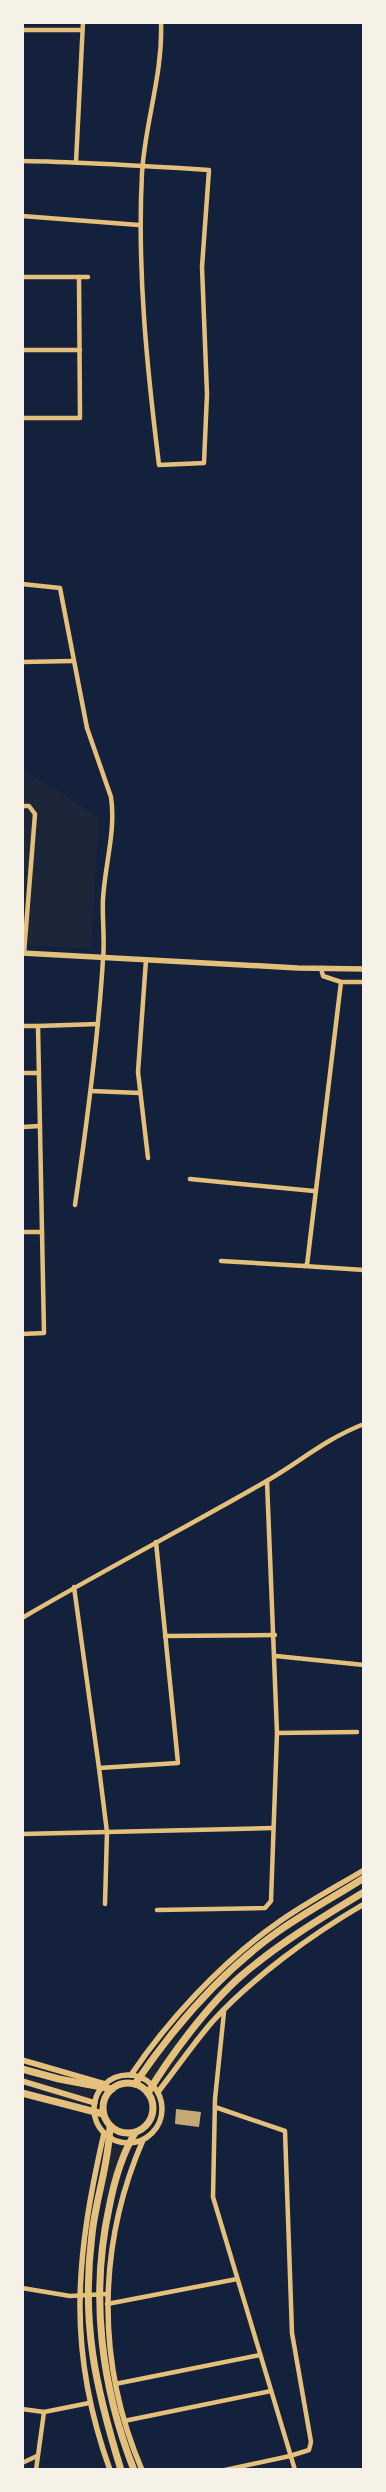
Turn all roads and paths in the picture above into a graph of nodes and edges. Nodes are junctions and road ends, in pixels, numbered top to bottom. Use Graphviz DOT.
graph roads {
  1 [pos="83,22"];
  2 [pos="161,22"];
  3 [pos="22,30"];
  4 [pos="82,30"];
  5 [pos="22,162"];
  6 [pos="76,162"];
  7 [pos="142,166"];
  8 [pos="22,216"];
  9 [pos="139,225"];
  10 [pos="79,277"];
  11 [pos="88,277"];
  12 [pos="22,278"];
  13 [pos="22,350"];
  14 [pos="80,350"];
  15 [pos="22,418"];
  16 [pos="22,584"];
  17 [pos="22,662"];
  18 [pos="73,662"];
  19 [pos="22,806"];
  20 [pos="23,953"];
  21 [pos="104,957"];
  22 [pos="146,960"];
  23 [pos="321,968"];
  24 [pos="364,969"];
  25 [pos="341,982"];
  26 [pos="364,982"];
  27 [pos="98,1024"];
  28 [pos="22,1026"];
  29 [pos="38,1026"];
  30 [pos="22,1072"];
  31 [pos="39,1073"];
  32 [pos="91,1091"];
  33 [pos="140,1093"];
  34 [pos="40,1126"];
  35 [pos="22,1127"];
  36 [pos="148,1158"];
  37 [pos="190,1179"];
  38 [pos="314,1191"];
  39 [pos="76,1205"];
  40 [pos="22,1232"];
  41 [pos="42,1232"];
  42 [pos="221,1260"];
  43 [pos="304,1266"];
  44 [pos="364,1270"];
  45 [pos="22,1334"];
  46 [pos="364,1424"];
  47 [pos="267,1480"];
  48 [pos="156,1542"];
  49 [pos="74,1587"];
  50 [pos="22,1618"];
  51 [pos="275,1635"];
  52 [pos="164,1636"];
  53 [pos="276,1656"];
  54 [pos="364,1665"];
  55 [pos="357,1732"];
  56 [pos="277,1733"];
  57 [pos="99,1768"];
  58 [pos="273,1828"];
  59 [pos="107,1832"];
  60 [pos="22,1834"];
  61 [pos="364,1870"];
  62 [pos="364,1878"];
  63 [pos="364,1892"];
  64 [pos="106,1904"];
  65 [pos="364,1904"];
  66 [pos="157,1910"];
  67 [pos="224,2012"];
  68 [pos="22,2060"];
  69 [pos="22,2069"];
  70 [pos="131,2075"];
  71 [pos="22,2080"];
  72 [pos="105,2084"];
  73 [pos="134,2084"];
  74 [pos="112,2088"];
  75 [pos="158,2092"];
  76 [pos="22,2093"];
  77 [pos="148,2093"];
  78 [pos="95,2103"];
  79 [pos="215,2107"];
  80 [pos="103,2114"];
  81 [pos="110,2126"];
  82 [pos="104,2133"];
  83 [pos="135,2133"];
  84 [pos="143,2140"];
  85 [pos="237,2279"];
  86 [pos="22,2288"];
  87 [pos="108,2294"];
  88 [pos="79,2296"];
  89 [pos="107,2304"];
  90 [pos="260,2354"];
  91 [pos="115,2384"];
  92 [pos="270,2391"];
  93 [pos="89,2403"];
  94 [pos="22,2409"];
  95 [pos="44,2412"];
  96 [pos="124,2420"];
  97 [pos="37,2456"];
  98 [pos="290,2456"];
  99 [pos="22,2463"];
  100 [pos="36,2470"];
  101 [pos="110,2470"];
  102 [pos="121,2470"];
  103 [pos="134,2470"];
  104 [pos="142,2470"];
  105 [pos="225,2470"];
  106 [pos="295,2470"];
  1 -- 4 [label="street"];
  2 -- 7 [label="street"];
  3 -- 4 [label="street"];
  4 -- 6 [label="street"];
  5 -- 6 [label="street"];
  6 -- 7 [label="street"];
  7 -- 9 [label="street"];
  7 -- 9 [label="street"];
  8 -- 9 [label="street"];
  10 -- 11 [label="street"];
  10 -- 12 [label="street"];
  10 -- 14 [label="street"];
  13 -- 14 [label="street"];
  14 -- 15 [label="street"];
  16 -- 18 [label="street"];
  17 -- 18 [label="street"];
  18 -- 21 [label="street"];
  19 -- 20 [label="street"];
  20 -- 21 [label="street"];
  21 -- 22 [label="street"];
  21 -- 27 [label="street"];
  22 -- 23 [label="street"];
  22 -- 33 [label="street"];
  23 -- 24 [label="street"];
  23 -- 25 [label="street"];
  25 -- 26 [label="street"];
  25 -- 38 [label="street"];
  27 -- 29 [label="street"];
  27 -- 32 [label="street"];
  28 -- 29 [label="street"];
  29 -- 31 [label="street"];
  30 -- 31 [label="street"];
  31 -- 34 [label="street"];
  32 -- 33 [label="street"];
  32 -- 39 [label="street"];
  33 -- 36 [label="street"];
  34 -- 35 [label="street"];
  34 -- 41 [label="street"];
  37 -- 38 [label="street"];
  38 -- 43 [label="street"];
  40 -- 41 [label="street"];
  41 -- 45 [label="street"];
  42 -- 43 [label="street"];
  43 -- 44 [label="street"];
  46 -- 47 [label="street"];
  47 -- 48 [label="street"];
  47 -- 51 [label="street"];
  48 -- 49 [label="street"];
  48 -- 52 [label="street"];
  49 -- 50 [label="street"];
  49 -- 57 [label="street"];
  51 -- 52 [label="street"];
  51 -- 53 [label="street"];
  52 -- 57 [label="street"];
  53 -- 54 [label="street"];
  53 -- 56 [label="street"];
  55 -- 56 [label="street"];
  56 -- 58 [label="street"];
  57 -- 59 [label="street"];
  58 -- 59 [label="street"];
  58 -- 66 [label="street"];
  59 -- 60 [label="street"];
  59 -- 64 [label="street"];
  61 -- 70 [label="street"];
  62 -- 73 [label="main road"];
  63 -- 77 [label="main road"];
  65 -- 67 [label="street"];
  67 -- 75 [label="street"];
  67 -- 79 [label="street"];
  68 -- 72 [label="street"];
  69 -- 74 [label="main road"];
  70 -- 72 [label="street"];
  70 -- 75 [label="street"];
  71 -- 78 [label="street"];
  72 -- 78 [label="street"];
  73 -- 74 [label="main road"];
  73 -- 77 [label="main road"];
  74 -- 80 [label="main road"];
  75 -- 84 [label="street"];
  76 -- 80 [label="main road"];
  77 -- 83 [label="main road"];
  78 -- 82 [label="street"];
  79 -- 85 [label="street"];
  79 -- 98 [label="street"];
  80 -- 81 [label="main road"];
  81 -- 83 [label="main road"];
  81 -- 102 [label="main road"];
  82 -- 84 [label="street"];
  82 -- 88 [label="street"];
  83 -- 103 [label="main road"];
  84 -- 87 [label="street"];
  85 -- 89 [label="street"];
  85 -- 90 [label="street"];
  86 -- 88 [label="street"];
  87 -- 88 [label="street"];
  87 -- 89 [label="street"];
  88 -- 93 [label="street"];
  89 -- 91 [label="street"];
  90 -- 91 [label="street"];
  90 -- 92 [label="street"];
  91 -- 96 [label="street"];
  92 -- 96 [label="street"];
  92 -- 98 [label="street"];
  93 -- 95 [label="street"];
  93 -- 101 [label="street"];
  94 -- 95 [label="street"];
  95 -- 97 [label="street"];
  96 -- 104 [label="street"];
  97 -- 99 [label="street"];
  97 -- 100 [label="street"];
  98 -- 105 [label="street"];
  98 -- 106 [label="street"];
}
